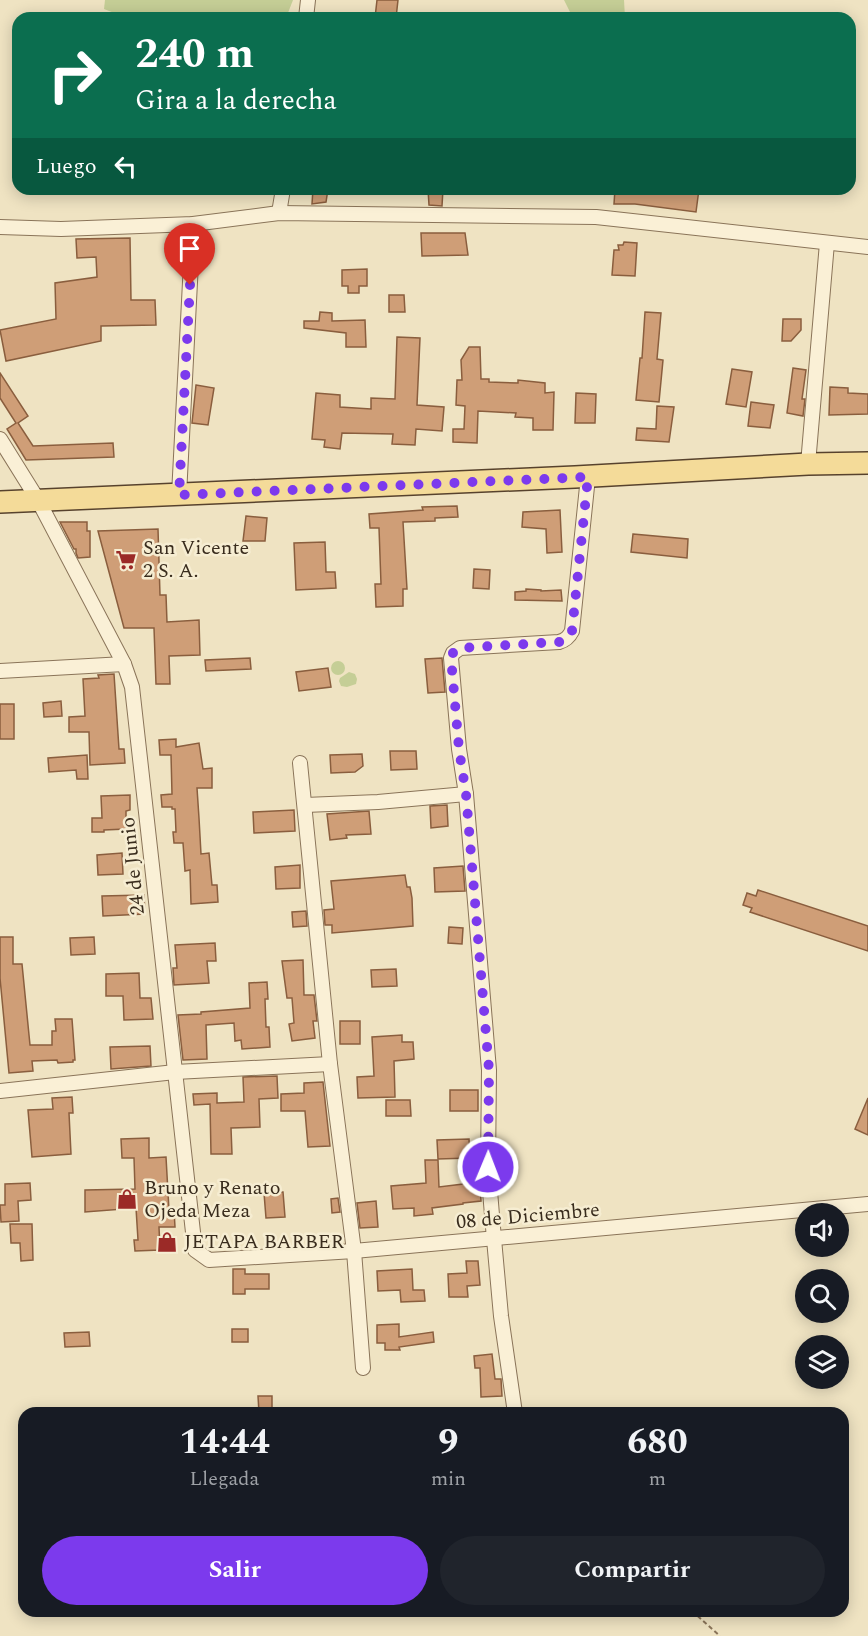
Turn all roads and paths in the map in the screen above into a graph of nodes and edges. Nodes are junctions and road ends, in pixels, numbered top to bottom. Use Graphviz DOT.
graph roads {
  1 [pos="282,195"];
  2 [pos="279,213"];
  3 [pos="193,224"];
  4 [pos="0,227"];
  5 [pos="827,243"];
  6 [pos="868,247"];
  7 [pos="0,440"];
  8 [pos="868,463"];
  9 [pos="808,464"];
  10 [pos="588,477"];
  11 [pos="179,495"];
  12 [pos="38,500"];
  13 [pos="0,502"];
  14 [pos="124,664"];
  15 [pos="0,671"];
  16 [pos="300,763"];
  17 [pos="466,794"];
  18 [pos="304,805"];
  19 [pos="330,1065"];
  20 [pos="175,1072"];
  21 [pos="0,1092"];
  22 [pos="868,1204"];
  23 [pos="494,1239"];
  24 [pos="195,1250"];
  25 [pos="354,1251"];
  26 [pos="363,1368"];
  27 [pos="514,1407"];
  28 [pos="699,1617"];
  29 [pos="720,1636"];
  1 -- 2 [label="street"];
  2 -- 3 [label="street"];
  2 -- 5 [label="street"];
  3 -- 4 [label="street"];
  3 -- 11 [label="street"];
  5 -- 6 [label="street"];
  5 -- 9 [label="street"];
  7 -- 12 [label="street, 24 de Junio"];
  8 -- 9 [label="main road"];
  9 -- 10 [label="main road"];
  10 -- 11 [label="main road"];
  10 -- 17 [label="street"];
  11 -- 12 [label="main road"];
  12 -- 13 [label="main road"];
  12 -- 14 [label="street, 24 de Junio"];
  14 -- 15 [label="street"];
  14 -- 20 [label="street, 24 de Junio"];
  16 -- 18 [label="street"];
  17 -- 18 [label="street"];
  17 -- 23 [label="street"];
  18 -- 19 [label="street"];
  19 -- 20 [label="street"];
  19 -- 25 [label="street"];
  20 -- 21 [label="street"];
  20 -- 24 [label="street, 24 de Junio"];
  22 -- 23 [label="street, 08 de Diciembre"];
  23 -- 25 [label="street, 08 de Diciembre"];
  23 -- 27 [label="street"];
  24 -- 25 [label="street, 08 de Diciembre"];
  25 -- 26 [label="street"];
  28 -- 29 [label="path"];
}
